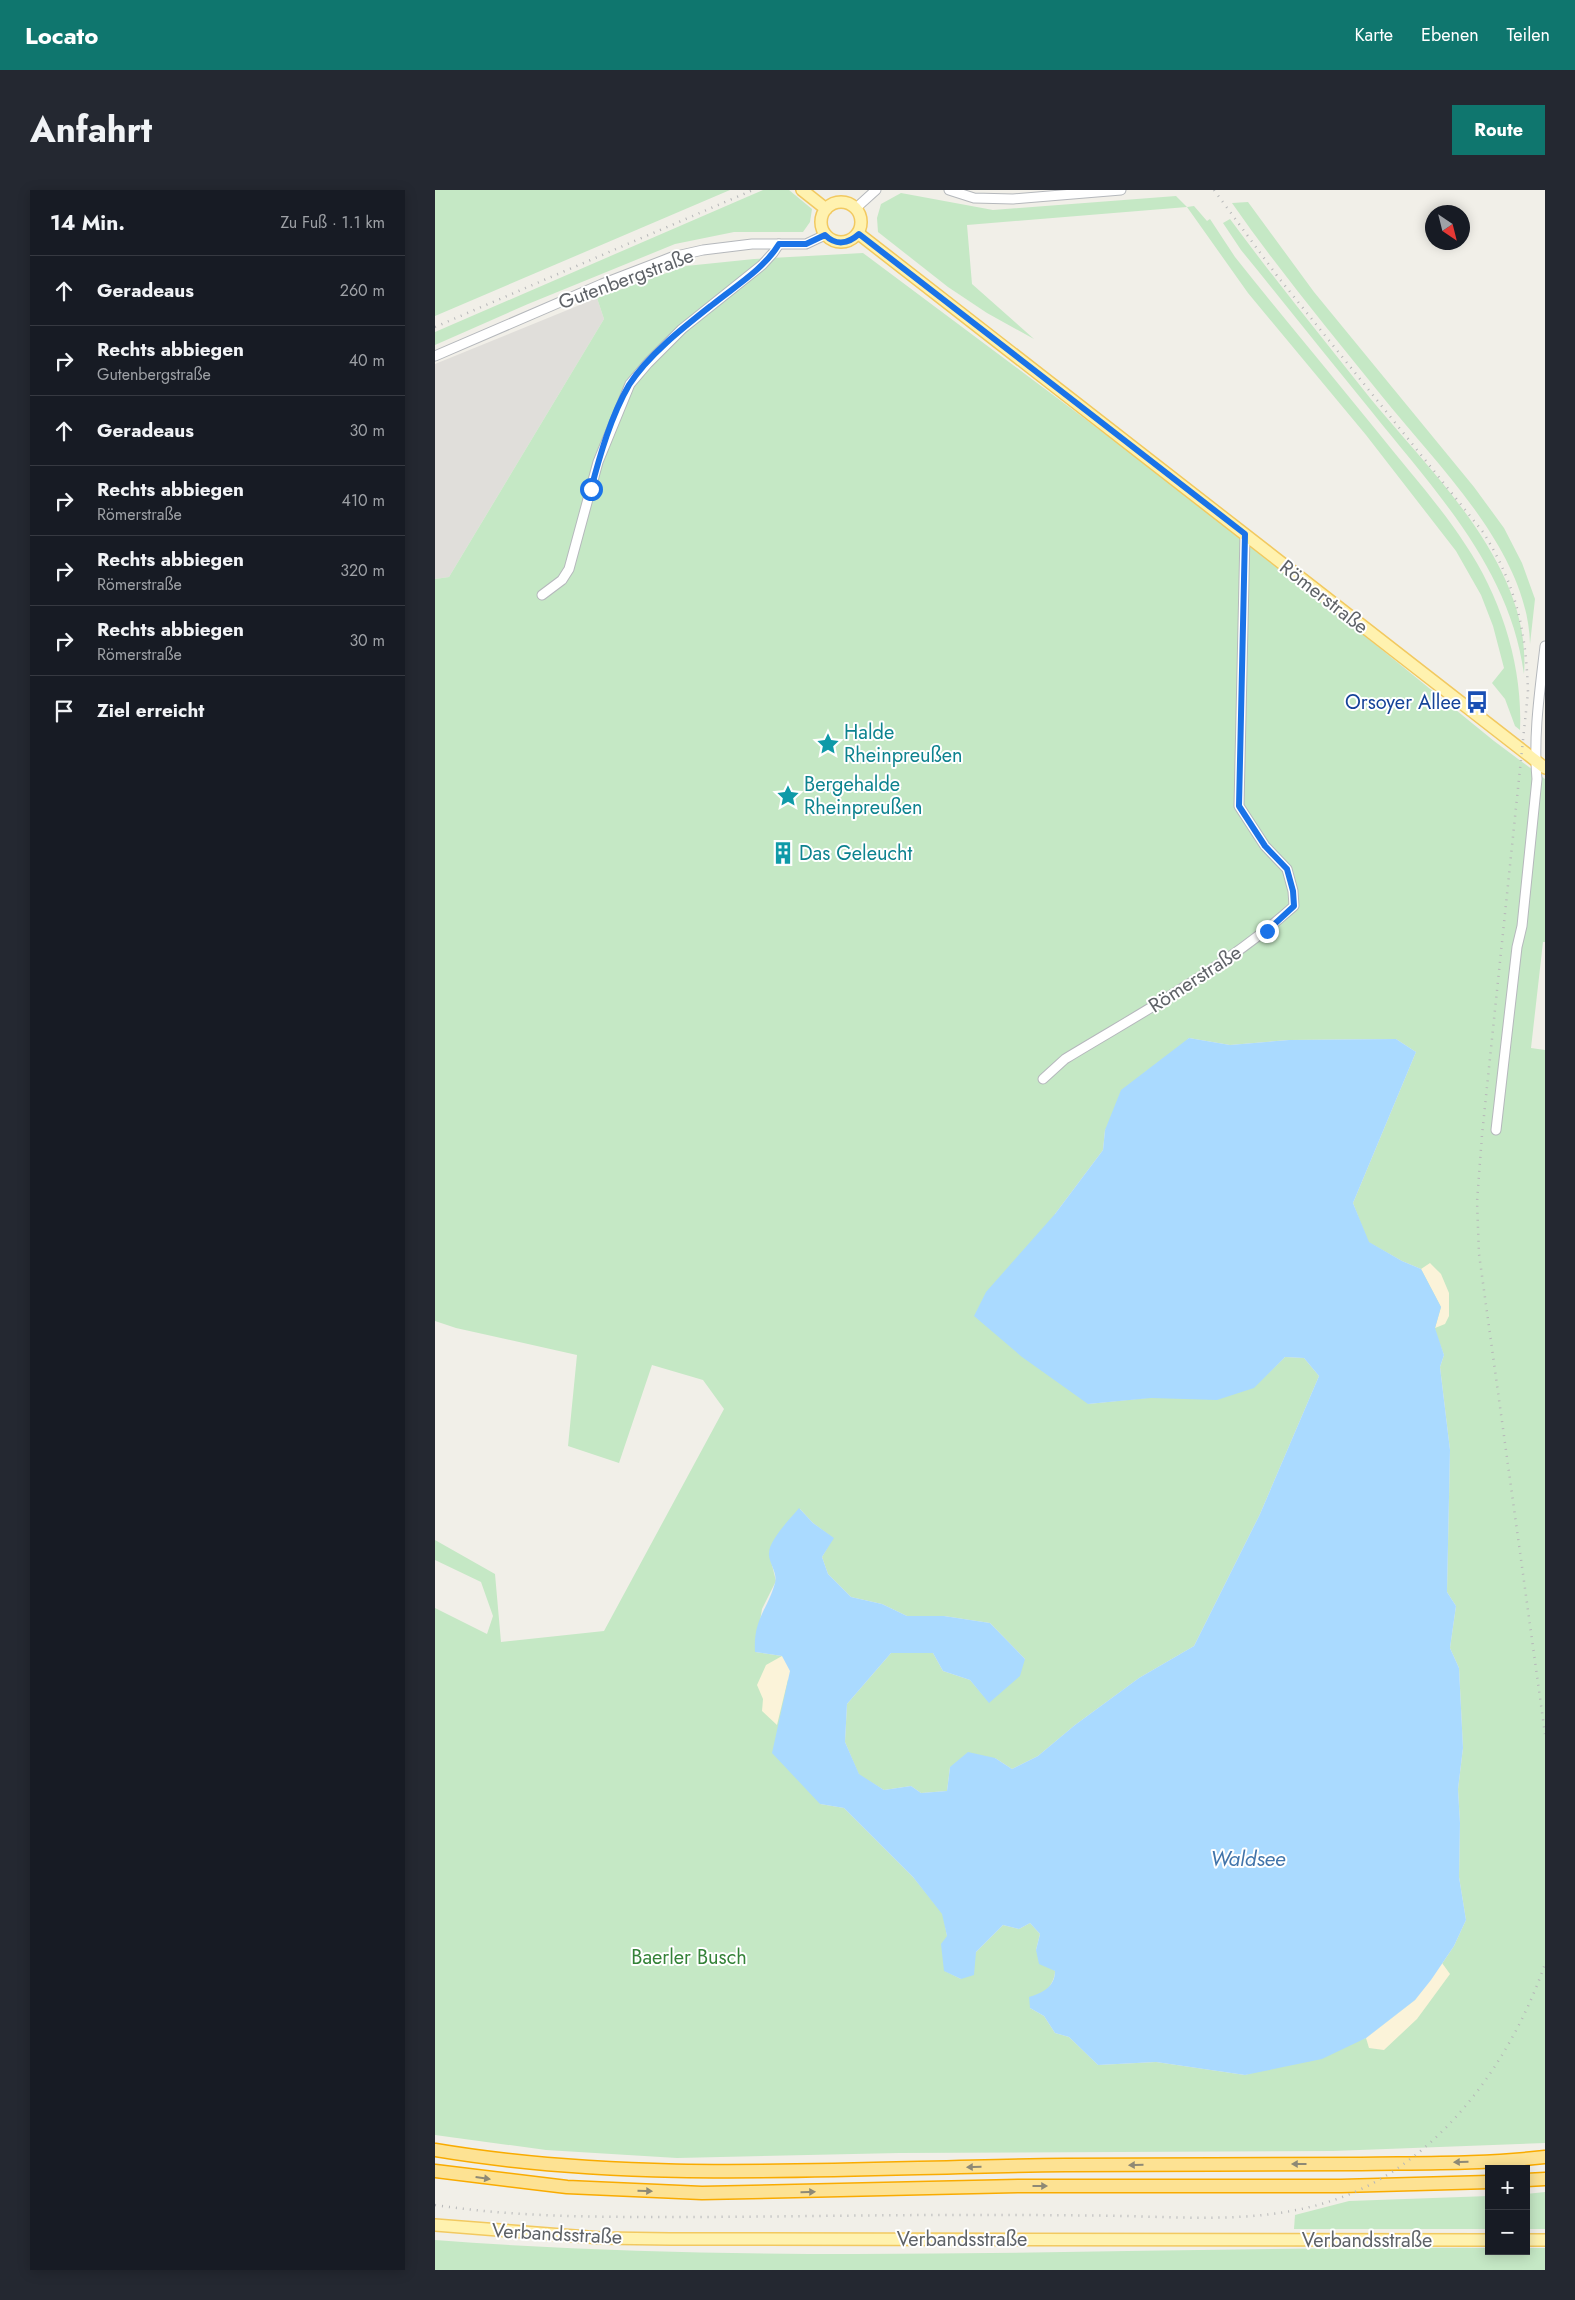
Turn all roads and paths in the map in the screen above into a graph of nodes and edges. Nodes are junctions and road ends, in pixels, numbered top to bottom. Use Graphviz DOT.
graph roads {
  1 [pos="802,190"];
  2 [pos="876,190"];
  3 [pos="949,190"];
  4 [pos="1121,190"];
  5 [pos="826,208"];
  6 [pos="856,208"];
  7 [pos="859,234"];
  8 [pos="825,235"];
  9 [pos="779,244"];
  10 [pos="435,356"];
  11 [pos="1245,534"];
  12 [pos="542,595"];
  13 [pos="1545,646"];
  14 [pos="1541,714"];
  15 [pos="1535,761"];
  16 [pos="1545,768"];
  17 [pos="1043,1079"];
  18 [pos="1496,1130"];
  19 [pos="435,2150"];
  20 [pos="1545,2157"];
  21 [pos="435,2171"];
  22 [pos="1545,2179"];
  23 [pos="1530,2180"];
  24 [pos="1485,2182"];
  25 [pos="435,2225"];
  26 [pos="1485,2240"];
  27 [pos="1530,2240"];
  28 [pos="1545,2240"];
  1 -- 5 [label="main road"];
  2 -- 6 [label="street"];
  3 -- 4 [label="street"];
  5 -- 6 [label="main road"];
  5 -- 8 [label="main road"];
  6 -- 7 [label="main road"];
  7 -- 8 [label="main road"];
  7 -- 11 [label="main road, Römerstraße"];
  8 -- 9 [label="street, Gutenbergstraße"];
  9 -- 10 [label="street, Gutenbergstraße"];
  9 -- 12 [label="street"];
  11 -- 15 [label="main road, Römerstraße"];
  11 -- 17 [label="street, Römerstraße"];
  13 -- 14 [label="street"];
  14 -- 15 [label="street"];
  15 -- 16 [label="main road, Römerstraße"];
  15 -- 18 [label="street"];
  20 -- 19 [label="highway, one-way"];
  21 -- 24 [label="highway, one-way"];
  22 -- 23 [label="highway"];
  25 -- 26 [label="main road, Verbandsstraße"];
  27 -- 28 [label="main road"];
}
